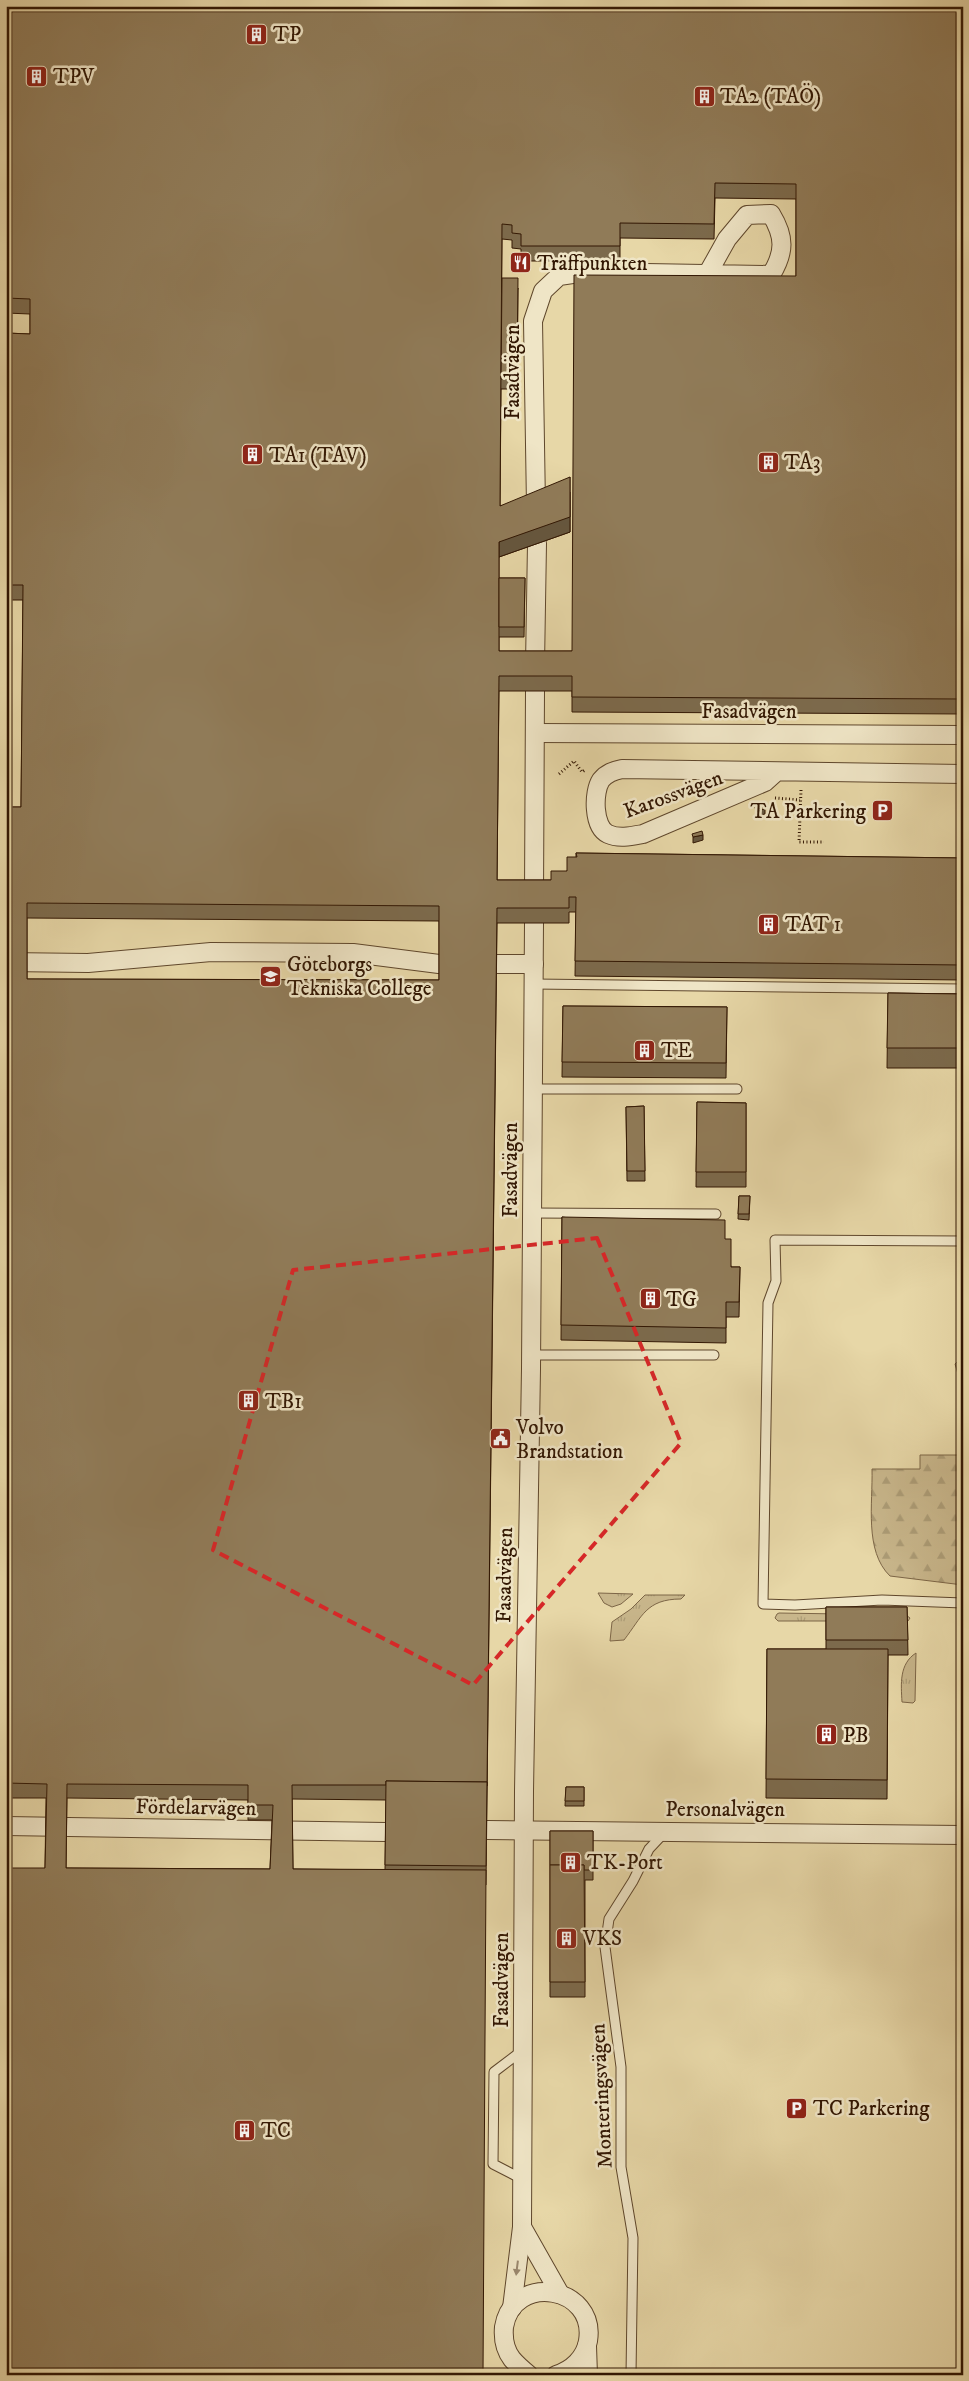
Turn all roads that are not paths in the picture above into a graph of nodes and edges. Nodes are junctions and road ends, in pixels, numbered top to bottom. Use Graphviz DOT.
graph roads {
  1 [pos="708,273"];
  2 [pos="536,506"];
  3 [pos="537,543"];
  4 [pos="535,665"];
  5 [pos="535,691"];
  6 [pos="536,733"];
  7 [pos="963,735"];
  8 [pos="775,772"];
  9 [pos="963,774"];
  10 [pos="534,895"];
  11 [pos="534,922"];
  12 [pos="6,962"];
  13 [pos="534,964"];
  14 [pos="534,984"];
  15 [pos="963,989"];
  16 [pos="533,1089"];
  17 [pos="737,1089"];
  18 [pos="532,1213"];
  19 [pos="716,1214"];
  20 [pos="963,1241"];
  21 [pos="531,1355"];
  22 [pos="714,1355"];
  23 [pos="963,1603"];
  24 [pos="6,1826"];
  25 [pos="487,1830"];
  26 [pos="524,1830"];
  27 [pos="386,1832"];
  28 [pos="665,1832"];
  29 [pos="963,1834"];
  30 [pos="523,2050"];
  31 [pos="522,2179"];
  32 [pos="522,2227"];
  33 [pos="560,2294"];
  34 [pos="512,2308"];
  35 [pos="587,2346"];
  36 [pos="529,2373"];
  37 [pos="556,2375"];
  38 [pos="588,2375"];
  39 [pos="631,2375"];
  1 -- 1 [label="street, Fasadvägen"];
  1 -- 2 [label="street, Fasadvägen"];
  3 -- 4 [label="street"];
  5 -- 6 [label="street"];
  6 -- 7 [label="street, Fasadvägen"];
  6 -- 10 [label="street"];
  8 -- 8 [label="street, Karossvägen"];
  8 -- 9 [label="street, Karossvägen"];
  11 -- 13 [label="street, Fasadvägen"];
  12 -- 13 [label="street"];
  13 -- 14 [label="street, Fasadvägen"];
  14 -- 15 [label="lane"];
  14 -- 16 [label="street, Fasadvägen"];
  16 -- 17 [label="lane"];
  16 -- 18 [label="street, Fasadvägen"];
  18 -- 19 [label="lane"];
  18 -- 21 [label="street, Fasadvägen"];
  20 -- 23 [label="lane"];
  21 -- 22 [label="lane"];
  21 -- 26 [label="street, Fasadvägen"];
  24 -- 27 [label="street, Fördelarvägen"];
  25 -- 26 [label="street, Personalvägen"];
  26 -- 28 [label="street, Personalvägen"];
  26 -- 30 [label="street, Fasadvägen"];
  28 -- 29 [label="street, Personalvägen"];
  28 -- 39 [label="lane, Monteringsvägen"];
  30 -- 31 [label="street, Fasadvägen"];
  30 -- 31 [label="lane"];
  31 -- 32 [label="street, Fasadvägen"];
  32 -- 33 [label="street, Fasadvägen"];
  32 -- 34 [label="street, Fasadvägen, one-way"];
  33 -- 34 [label="street"];
  33 -- 35 [label="street, Fasadvägen"];
  34 -- 36 [label="street, Fasadvägen"];
  35 -- 37 [label="street"];
  35 -- 38 [label="street, Fasadvägen"];
}
